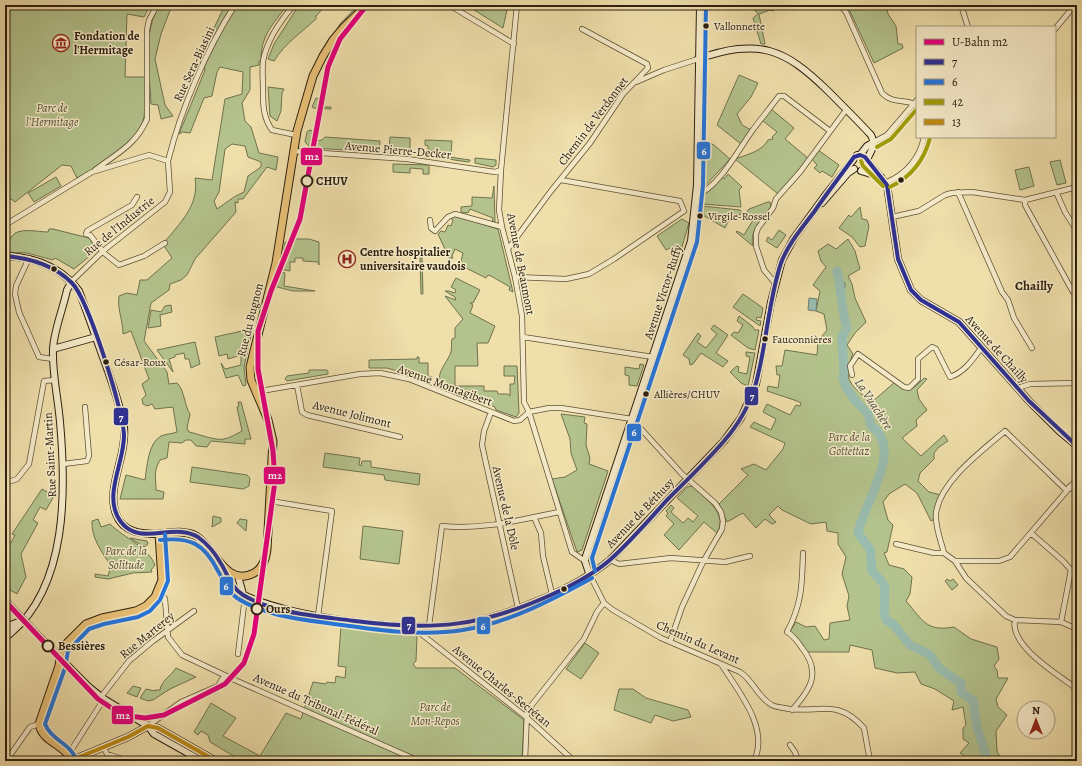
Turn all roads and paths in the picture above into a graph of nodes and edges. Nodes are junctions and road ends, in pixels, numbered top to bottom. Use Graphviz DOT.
graph roads {
  1 [pos="157,5"];
  2 [pos="235,5"];
  3 [pos="294,5"];
  4 [pos="367,5"];
  5 [pos="449,5"];
  6 [pos="517,5"];
  7 [pos="700,5"];
  8 [pos="961,5"];
  9 [pos="1076,5"];
  10 [pos="841,6"];
  11 [pos="968,26"];
  12 [pos="1056,28"];
  13 [pos="582,29"];
  14 [pos="514,44"];
  15 [pos="698,59"];
  16 [pos="632,84"];
  17 [pos="916,103"];
  18 [pos="846,110"];
  19 [pos="830,131"];
  20 [pos="296,135"];
  21 [pos="924,138"];
  22 [pos="874,142"];
  23 [pos="293,151"];
  24 [pos="860,155"];
  25 [pos="853,159"];
  26 [pos="868,160"];
  27 [pos="168,161"];
  28 [pos="854,169"];
  29 [pos="501,170"];
  30 [pos="862,170"];
  31 [pos="92,172"];
  32 [pos="561,180"];
  33 [pos="884,180"];
  34 [pos="1077,188"];
  35 [pos="958,192"];
  36 [pos="1057,194"];
  37 [pos="697,195"];
  38 [pos="138,197"];
  39 [pos="1025,200"];
  40 [pos="819,205"];
  41 [pos="684,211"];
  42 [pos="696,213"];
  43 [pos="892,217"];
  44 [pos="430,220"];
  45 [pos="5,225"];
  46 [pos="502,227"];
  47 [pos="1077,231"];
  48 [pos="165,243"];
  49 [pos="508,249"];
  50 [pos="103,251"];
  51 [pos="5,256"];
  52 [pos="29,258"];
  53 [pos="515,277"];
  54 [pos="72,281"];
  55 [pos="775,284"];
  56 [pos="1073,292"];
  57 [pos="96,337"];
  58 [pos="523,337"];
  59 [pos="982,347"];
  60 [pos="1032,348"];
  61 [pos="53,349"];
  62 [pos="653,357"];
  63 [pos="53,359"];
  64 [pos="852,375"];
  65 [pos="55,380"];
  66 [pos="1077,383"];
  67 [pos="297,385"];
  68 [pos="1018,388"];
  69 [pos="255,392"];
  70 [pos="85,407"];
  71 [pos="491,412"];
  72 [pos="529,412"];
  73 [pos="632,420"];
  74 [pos="400,437"];
  75 [pos="1077,446"];
  76 [pos="63,464"];
  77 [pos="688,479"];
  78 [pos="1077,479"];
  79 [pos="5,482"];
  80 [pos="1068,488"];
  81 [pos="1077,491"];
  82 [pos="270,501"];
  83 [pos="559,512"];
  84 [pos="534,517"];
  85 [pos="500,524"];
  86 [pos="1031,533"];
  87 [pos="159,534"];
  88 [pos="896,544"];
  89 [pos="803,553"];
  90 [pos="944,553"];
  91 [pos="750,556"];
  92 [pos="610,560"];
  93 [pos="585,561"];
  94 [pos="955,561"];
  95 [pos="703,562"];
  96 [pos="222,565"];
  97 [pos="589,573"];
  98 [pos="242,576"];
  99 [pos="159,590"];
  100 [pos="243,594"];
  101 [pos="552,594"];
  102 [pos="5,599"];
  103 [pos="604,603"];
  104 [pos="518,608"];
  105 [pos="194,611"];
  106 [pos="318,616"];
  107 [pos="1014,620"];
  108 [pos="21,621"];
  109 [pos="1061,622"];
  110 [pos="6,626"];
  111 [pos="419,626"];
  112 [pos="429,626"];
  113 [pos="1077,629"];
  114 [pos="168,631"];
  115 [pos="8,634"];
  116 [pos="670,642"];
  117 [pos="238,654"];
  118 [pos="60,658"];
  119 [pos="721,664"];
  120 [pos="224,676"];
  121 [pos="1077,689"];
  122 [pos="102,698"];
  123 [pos="792,710"];
  124 [pos="525,716"];
  125 [pos="38,724"];
  126 [pos="148,726"];
  127 [pos="790,745"];
  128 [pos="104,748"];
  129 [pos="70,759"];
  130 [pos="6,761"];
  131 [pos="128,761"];
  132 [pos="202,761"];
  133 [pos="216,761"];
  134 [pos="419,761"];
  135 [pos="525,761"];
  136 [pos="574,761"];
  137 [pos="754,761"];
  138 [pos="798,761"];
  139 [pos="870,761"];
  1 -- 31 [label="street"];
  2 -- 27 [label="street, Rue Sera-Biasini"];
  3 -- 20 [label="street"];
  4 -- 20 [label="main road, Rue du Bugnon"];
  5 -- 14 [label="street"];
  6 -- 14 [label="street, Avenue de Beaumont"];
  7 -- 15 [label="street, Avenue Victor-Ruffy"];
  8 -- 11 [label="street"];
  9 -- 12 [label="street"];
  10 -- 17 [label="street"];
  13 -- 16 [label="street, Chemin de Verdonnet"];
  14 -- 29 [label="street, Avenue de Beaumont"];
  15 -- 16 [label="street"];
  15 -- 18 [label="street"];
  15 -- 37 [label="street, Avenue Victor-Ruffy"];
  16 -- 32 [label="street, Chemin de Verdonnet"];
  17 -- 22 [label="street"];
  18 -- 19 [label="street"];
  18 -- 22 [label="street"];
  19 -- 37 [label="street"];
  19 -- 55 [label="street"];
  20 -- 23 [label="main road, Rue du Bugnon"];
  21 -- 33 [label="street"];
  22 -- 24 [label="street, Avenue de Béthusy"];
  22 -- 26 [label="street"];
  23 -- 29 [label="street, Avenue Pierre-Decker"];
  23 -- 69 [label="main road, Rue du Bugnon"];
  24 -- 25 [label="street, Avenue de Béthusy"];
  24 -- 26 [label="street"];
  25 -- 28 [label="street"];
  25 -- 40 [label="street, Avenue de Béthusy"];
  26 -- 30 [label="street"];
  26 -- 33 [label="street"];
  27 -- 31 [label="street"];
  27 -- 50 [label="street, Rue de l'Industrie"];
  28 -- 30 [label="street"];
  28 -- 40 [label="street, Avenue de Béthusy"];
  29 -- 46 [label="street, Avenue de Beaumont"];
  30 -- 33 [label="street"];
  31 -- 45 [label="street"];
  32 -- 41 [label="street"];
  32 -- 49 [label="street, Chemin de Verdonnet"];
  33 -- 43 [label="street, Avenue de Chailly"];
  34 -- 36 [label="street"];
  35 -- 39 [label="street"];
  35 -- 43 [label="street"];
  35 -- 60 [label="street"];
  36 -- 39 [label="street"];
  36 -- 47 [label="street"];
  37 -- 42 [label="street, Avenue Victor-Ruffy"];
  38 -- 50 [label="street"];
  39 -- 56 [label="street"];
  40 -- 55 [label="street, Avenue de Béthusy"];
  41 -- 42 [label="street"];
  41 -- 53 [label="street"];
  42 -- 62 [label="street, Avenue Victor-Ruffy"];
  43 -- 59 [label="street, Avenue de Chailly"];
  44 -- 46 [label="street"];
  46 -- 49 [label="street, Avenue de Beaumont"];
  48 -- 50 [label="street"];
  49 -- 53 [label="street, Avenue de Beaumont"];
  50 -- 54 [label="street, Rue de l'Industrie"];
  51 -- 52 [label="street"];
  52 -- 54 [label="street"];
  52 -- 63 [label="street"];
  53 -- 58 [label="street, Avenue de Beaumont"];
  54 -- 57 [label="street"];
  54 -- 61 [label="street, Rue Saint-Martin"];
  55 -- 77 [label="street, Avenue de Béthusy"];
  57 -- 61 [label="street"];
  57 -- 87 [label="street"];
  58 -- 62 [label="street"];
  58 -- 72 [label="street, Avenue de Beaumont"];
  59 -- 64 [label="street"];
  59 -- 68 [label="street, Avenue de Chailly"];
  61 -- 63 [label="street, Rue Saint-Martin"];
  62 -- 73 [label="street, Avenue Victor-Ruffy"];
  63 -- 65 [label="street, Rue Saint-Martin"];
  65 -- 76 [label="street, Rue Saint-Martin"];
  65 -- 79 [label="street"];
  66 -- 68 [label="street"];
  67 -- 69 [label="street, Avenue Montagibert"];
  67 -- 71 [label="street, Avenue Montagibert"];
  67 -- 74 [label="street, Avenue Jolimont"];
  68 -- 75 [label="street, Avenue de Chailly"];
  69 -- 82 [label="main road, Rue du Bugnon"];
  70 -- 76 [label="street"];
  71 -- 72 [label="street, Avenue Montagibert"];
  71 -- 85 [label="street, Avenue de la Dôle"];
  72 -- 73 [label="street"];
  72 -- 83 [label="street, Avenue de Beaumont"];
  73 -- 77 [label="street"];
  73 -- 93 [label="street, Avenue Victor-Ruffy"];
  76 -- 108 [label="street, Rue Saint-Martin"];
  77 -- 92 [label="street, Avenue de Béthusy"];
  77 -- 95 [label="street"];
  78 -- 80 [label="street"];
  80 -- 81 [label="street"];
  80 -- 86 [label="street"];
  80 -- 90 [label="street"];
  82 -- 98 [label="main road, Rue du Bugnon"];
  82 -- 106 [label="street"];
  83 -- 84 [label="street"];
  83 -- 93 [label="street, Avenue de Beaumont"];
  84 -- 85 [label="street"];
  84 -- 101 [label="street"];
  85 -- 104 [label="street, Avenue de la Dôle"];
  85 -- 112 [label="street"];
  86 -- 94 [label="street"];
  86 -- 109 [label="street"];
  87 -- 96 [label="main road"];
  87 -- 99 [label="main road"];
  88 -- 90 [label="street"];
  89 -- 123 [label="street"];
  90 -- 94 [label="street"];
  91 -- 95 [label="street"];
  92 -- 95 [label="street"];
  92 -- 97 [label="street, Avenue de Béthusy"];
  93 -- 97 [label="street"];
  94 -- 107 [label="street"];
  95 -- 116 [label="street"];
  96 -- 98 [label="main road"];
  96 -- 100 [label="street"];
  97 -- 101 [label="street, Avenue de Béthusy"];
  97 -- 103 [label="street"];
  98 -- 100 [label="street"];
  99 -- 114 [label="street"];
  99 -- 118 [label="main road"];
  100 -- 106 [label="street, Avenue de Béthusy"];
  100 -- 117 [label="street"];
  101 -- 104 [label="street, Avenue de Béthusy"];
  102 -- 118 [label="street, bridge"];
  103 -- 116 [label="street, Chemin du Levant"];
  103 -- 124 [label="street"];
  104 -- 112 [label="street, Avenue de Béthusy"];
  105 -- 114 [label="street, Rue Marterey"];
  106 -- 111 [label="street, Avenue de Béthusy"];
  107 -- 109 [label="street"];
  107 -- 121 [label="street"];
  108 -- 110 [label="street, Rue Saint-Martin"];
  108 -- 115 [label="street, Rue Saint-Martin"];
  109 -- 113 [label="street"];
  110 -- 115 [label="street, Rue Saint-Martin"];
  111 -- 112 [label="street, Avenue de Béthusy"];
  111 -- 124 [label="street, Avenue Charles-Secrétan"];
  114 -- 120 [label="street, Avenue du Tribunal-Fédéral"];
  114 -- 122 [label="street, Rue Marterey"];
  116 -- 119 [label="street, Chemin du Levant"];
  118 -- 122 [label="street"];
  118 -- 125 [label="main road"];
  119 -- 123 [label="street, Chemin du Levant"];
  119 -- 137 [label="street"];
  120 -- 126 [label="street"];
  120 -- 134 [label="street, Avenue du Tribunal-Fédéral"];
  122 -- 126 [label="street"];
  122 -- 129 [label="street, Rue Marterey"];
  123 -- 139 [label="street, Chemin du Levant"];
  124 -- 135 [label="street"];
  124 -- 136 [label="street, Avenue Charles-Secrétan"];
  125 -- 129 [label="main road"];
  125 -- 130 [label="street"];
  126 -- 128 [label="street"];
  126 -- 132 [label="street"];
  126 -- 133 [label="street"];
  127 -- 138 [label="street"];
  128 -- 129 [label="street"];
  128 -- 131 [label="street"];
}
